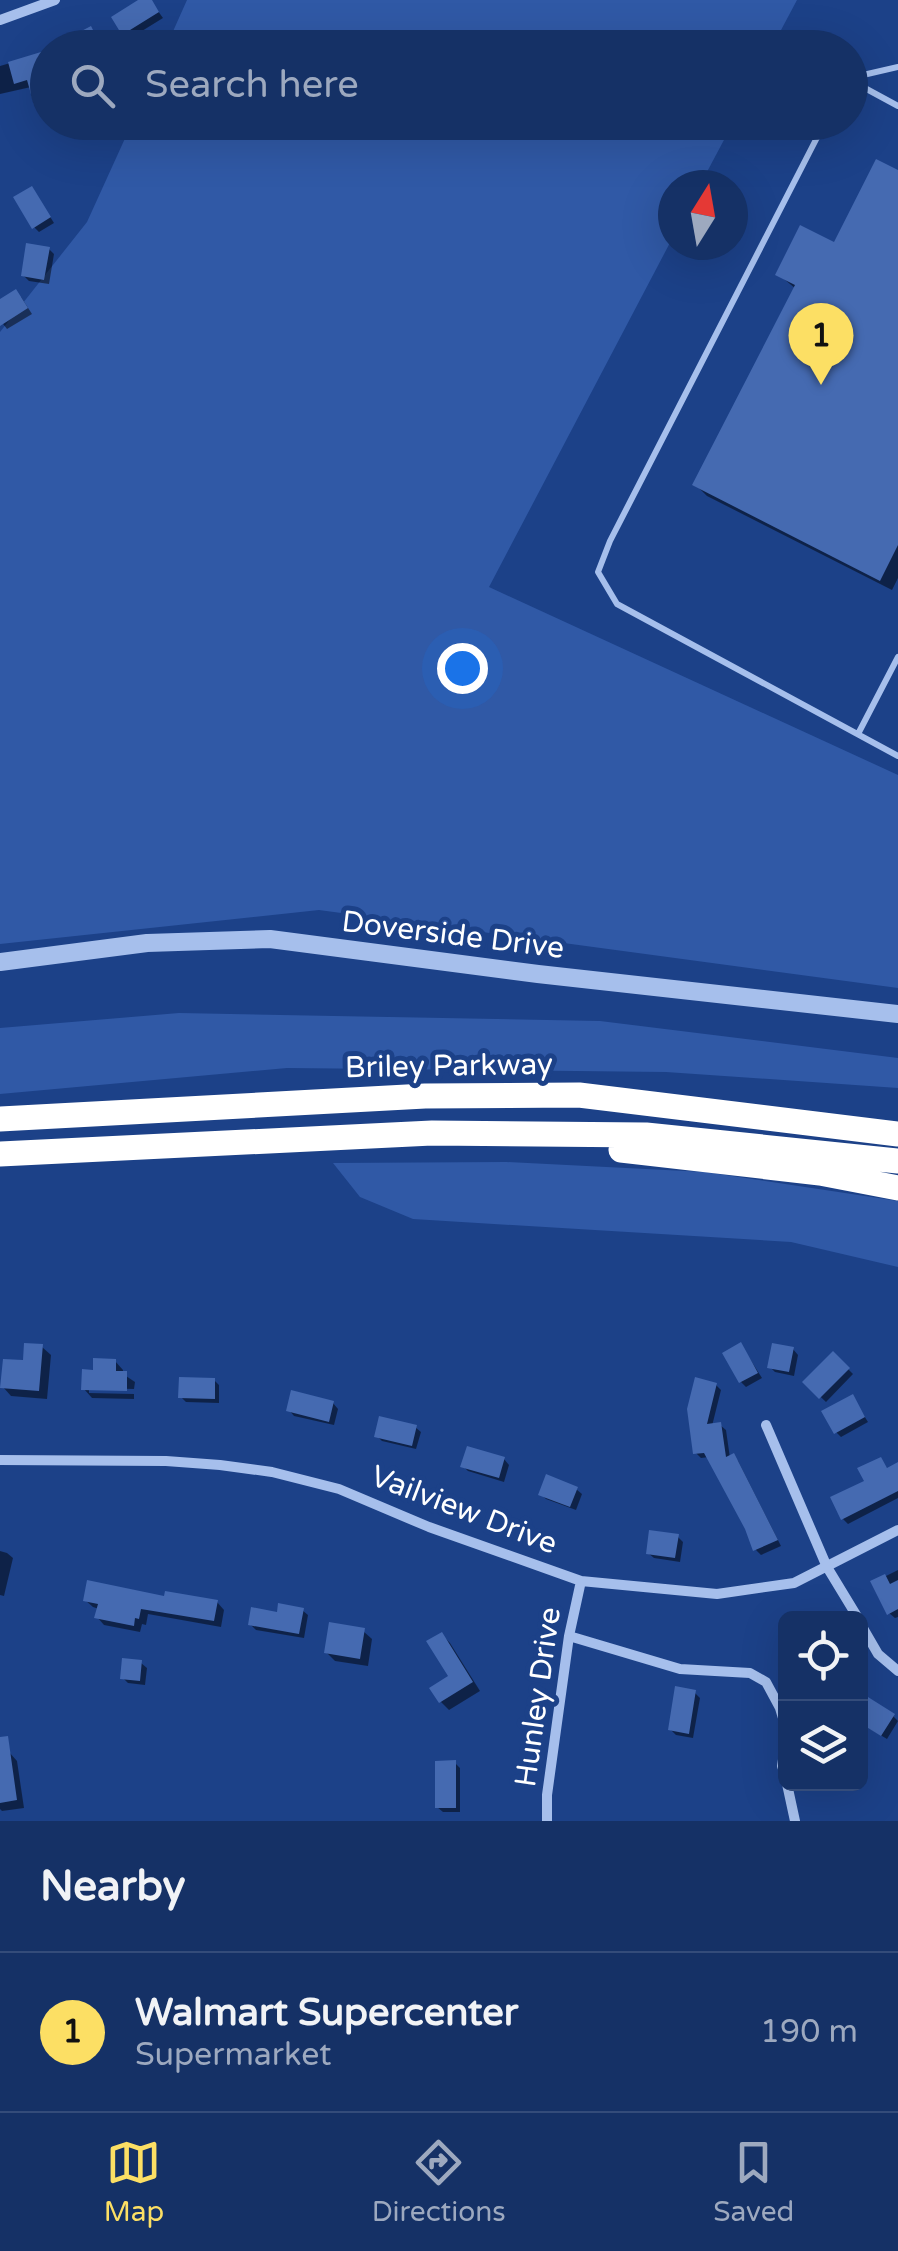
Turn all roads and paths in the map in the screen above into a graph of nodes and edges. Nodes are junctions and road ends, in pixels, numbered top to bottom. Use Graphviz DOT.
graph roads {
  1 [pos="55,0"];
  2 [pos="0,20"];
  3 [pos="898,67"];
  4 [pos="868,74"];
  5 [pos="868,89"];
  6 [pos="898,106"];
  7 [pos="816,140"];
  8 [pos="898,657"];
  9 [pos="858,734"];
  10 [pos="898,756"];
  11 [pos="0,962"];
  12 [pos="898,1014"];
  13 [pos="579,1096"];
  14 [pos="898,1118"];
  15 [pos="0,1119"];
  16 [pos="432,1134"];
  17 [pos="898,1134"];
  18 [pos="0,1154"];
  19 [pos="898,1160"];
  20 [pos="898,1188"];
  21 [pos="766,1426"];
  22 [pos="0,1460"];
  23 [pos="898,1530"];
  24 [pos="828,1566"];
  25 [pos="581,1581"];
  26 [pos="853,1611"];
  27 [pos="569,1636"];
  28 [pos="868,1637"];
  29 [pos="898,1672"];
  30 [pos="778,1704"];
  31 [pos="788,1791"];
  32 [pos="546,1821"];
  33 [pos="795,1821"];
  1 -- 2 [label="street"];
  3 -- 4 [label="lane"];
  5 -- 6 [label="lane"];
  7 -- 9 [label="lane"];
  8 -- 9 [label="lane"];
  9 -- 10 [label="lane"];
  11 -- 12 [label="street, Doverside Drive"];
  13 -- 14 [label="highway"];
  13 -- 15 [label="highway, Briley Parkway"];
  13 -- 17 [label="highway, Briley Parkway"];
  16 -- 18 [label="highway"];
  16 -- 19 [label="highway"];
  16 -- 20 [label="highway"];
  21 -- 24 [label="street"];
  22 -- 25 [label="street, Vailview Drive"];
  23 -- 24 [label="street, Vailview Drive"];
  24 -- 25 [label="street, Vailview Drive"];
  24 -- 26 [label="street"];
  25 -- 27 [label="street, Hunley Drive"];
  27 -- 30 [label="street"];
  27 -- 32 [label="street, Hunley Drive"];
  28 -- 29 [label="street"];
  31 -- 33 [label="street"];
}
